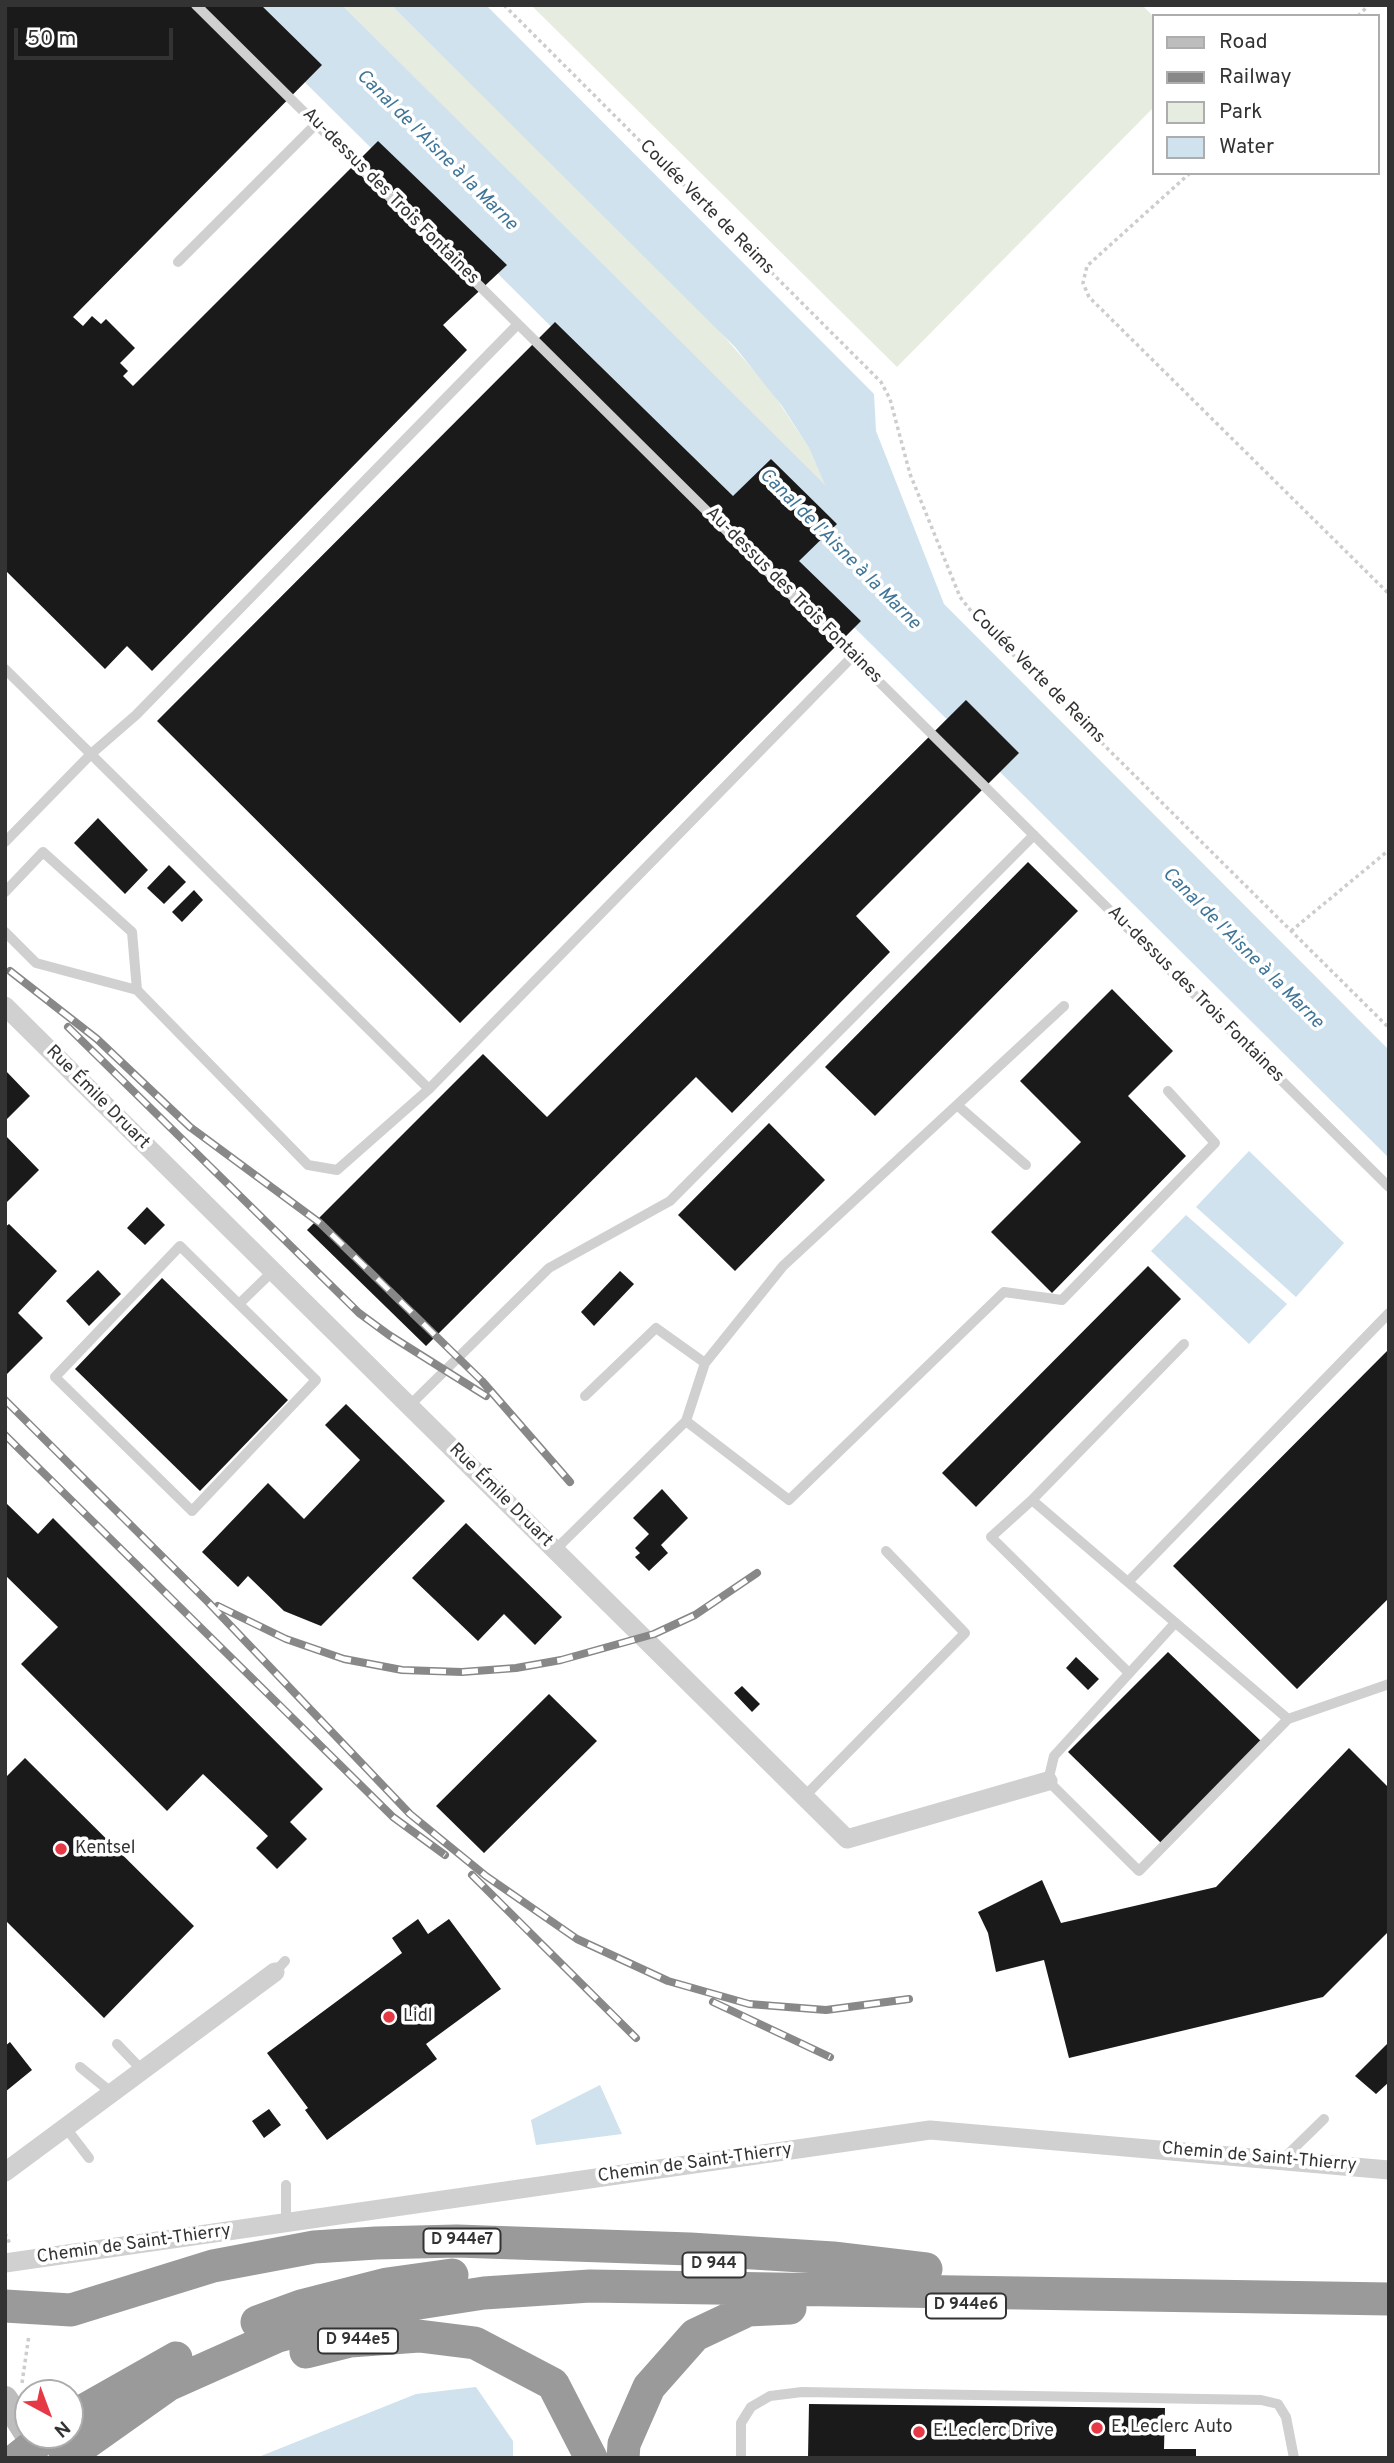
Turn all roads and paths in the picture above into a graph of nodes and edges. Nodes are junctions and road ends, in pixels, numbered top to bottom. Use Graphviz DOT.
graph roads {
  1 [pos="197,5"];
  2 [pos="504,5"];
  3 [pos="316,124"];
  4 [pos="1188,175"];
  5 [pos="178,262"];
  6 [pos="518,324"];
  7 [pos="1389,594"];
  8 [pos="853,656"];
  9 [pos="5,669"];
  10 [pos="91,754"];
  11 [pos="1034,835"];
  12 [pos="5,842"];
  13 [pos="1389,850"];
  14 [pos="5,892"];
  15 [pos="1291,931"];
  16 [pos="5,932"];
  17 [pos="137,990"];
  18 [pos="5,1006"];
  19 [pos="1063,1006"];
  20 [pos="1389,1028"];
  21 [pos="429,1089"];
  22 [pos="1168,1091"];
  23 [pos="957,1105"];
  24 [pos="1026,1166"];
  25 [pos="1389,1187"];
  26 [pos="272,1272"];
  27 [pos="240,1303"];
  28 [pos="1389,1313"];
  29 [pos="1184,1344"];
  30 [pos="705,1363"];
  31 [pos="585,1396"];
  32 [pos="409,1406"];
  33 [pos="687,1421"];
  34 [pos="1032,1500"];
  35 [pos="555,1550"];
  36 [pos="886,1551"];
  37 [pos="1128,1582"];
  38 [pos="1175,1623"];
  39 [pos="1129,1674"];
  40 [pos="1389,1684"];
  41 [pos="1288,1719"];
  42 [pos="1048,1781"];
  43 [pos="803,1798"];
  44 [pos="280,1966"];
  45 [pos="117,2045"];
  46 [pos="80,2067"];
  47 [pos="142,2070"];
  48 [pos="112,2093"];
  49 [pos="1324,2119"];
  50 [pos="66,2128"];
  51 [pos="89,2158"];
  52 [pos="1283,2159"];
  53 [pos="6,2170"];
  54 [pos="1389,2170"];
  55 [pos="286,2185"];
  56 [pos="286,2222"];
  57 [pos="5,2263"];
  58 [pos="926,2269"];
  59 [pos="1389,2276"];
  60 [pos="1389,2300"];
  61 [pos="5,2306"];
  62 [pos="5,2399"];
  63 [pos="14,2415"];
  64 [pos="84,2429"];
  65 [pos="84,2432"];
  66 [pos="84,2437"];
  67 [pos="591,2458"];
  68 [pos="623,2458"];
  69 [pos="741,2458"];
  70 [pos="1294,2458"];
  1 -- 3 [label="lane, Au-dessus des Trois Fontaines"];
  2 -- 15 [label="path, Coulée Verte de Reims"];
  3 -- 5 [label="lane"];
  3 -- 6 [label="lane, Au-dessus des Trois Fontaines"];
  4 -- 7 [label="path"];
  6 -- 8 [label="lane, Au-dessus des Trois Fontaines"];
  6 -- 10 [label="lane"];
  8 -- 11 [label="lane, Au-dessus des Trois Fontaines"];
  8 -- 21 [label="lane"];
  9 -- 10 [label="lane"];
  10 -- 12 [label="lane"];
  10 -- 21 [label="lane"];
  11 -- 25 [label="lane, Au-dessus des Trois Fontaines"];
  11 -- 32 [label="lane"];
  13 -- 15 [label="path"];
  14 -- 17 [label="lane"];
  15 -- 20 [label="path, Coulée Verte de Reims"];
  16 -- 17 [label="lane"];
  17 -- 21 [label="lane"];
  18 -- 26 [label="street, Rue Émile Druart"];
  19 -- 23 [label="lane"];
  22 -- 33 [label="lane"];
  23 -- 24 [label="lane"];
  23 -- 30 [label="lane"];
  26 -- 27 [label="lane"];
  26 -- 32 [label="street, Rue Émile Druart"];
  27 -- 27 [label="lane"];
  28 -- 37 [label="lane"];
  29 -- 34 [label="lane"];
  30 -- 31 [label="lane"];
  30 -- 33 [label="lane"];
  32 -- 35 [label="street, Rue Émile Druart"];
  33 -- 35 [label="lane"];
  34 -- 37 [label="lane"];
  34 -- 39 [label="lane"];
  35 -- 43 [label="street, Rue Émile Druart"];
  36 -- 43 [label="lane"];
  37 -- 38 [label="lane"];
  38 -- 39 [label="lane"];
  38 -- 41 [label="lane"];
  39 -- 42 [label="lane"];
  40 -- 41 [label="lane"];
  41 -- 42 [label="lane"];
  42 -- 43 [label="street, Rue Émile Druart"];
  44 -- 47 [label="street"];
  45 -- 47 [label="lane"];
  46 -- 48 [label="lane"];
  47 -- 48 [label="street"];
  48 -- 50 [label="street"];
  49 -- 52 [label="lane"];
  50 -- 51 [label="lane"];
  50 -- 53 [label="street"];
  52 -- 54 [label="street, Chemin de Saint-Thierry"];
  52 -- 56 [label="street, Chemin de Saint-Thierry"];
  55 -- 56 [label="lane"];
  56 -- 57 [label="street, Chemin de Saint-Thierry"];
  58 -- 59 [label="highway, D 944"];
  58 -- 61 [label="highway, D 944e7"];
  58 -- 64 [label="highway, D 944"];
  60 -- 65 [label="highway, D 944"];
  60 -- 68 [label="highway, D 944e6"];
  62 -- 63 [label="street"];
  66 -- 67 [label="highway, D 944e5"];
  69 -- 70 [label="lane"];
}
